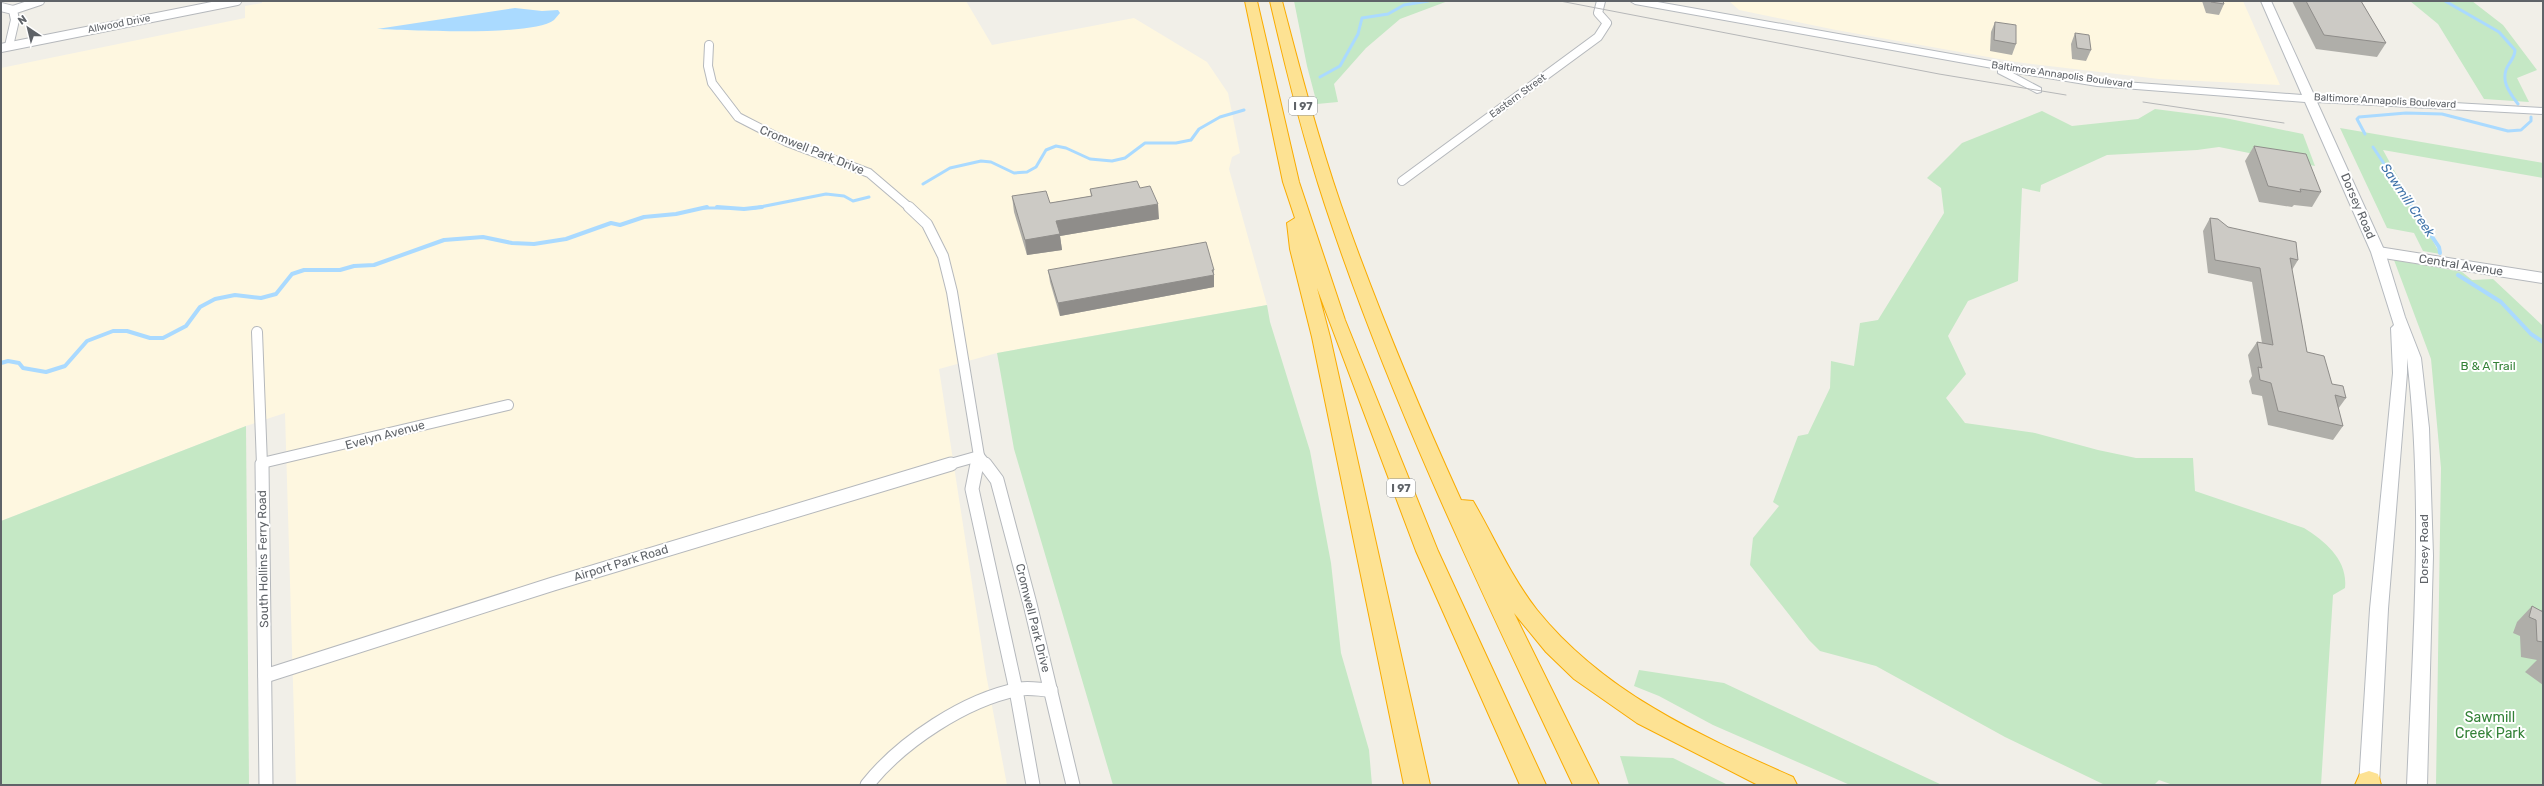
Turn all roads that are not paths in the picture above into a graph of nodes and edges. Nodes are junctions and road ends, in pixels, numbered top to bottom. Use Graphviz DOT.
graph roads {
  1 [pos="40,1"];
  2 [pos="237,1"];
  3 [pos="1251,1"];
  4 [pos="1276,1"];
  5 [pos="1601,1"];
  6 [pos="1635,1"];
  7 [pos="2266,1"];
  8 [pos="1,7"];
  9 [pos="13,10"];
  10 [pos="709,45"];
  11 [pos="5,47"];
  12 [pos="1991,65"];
  13 [pos="2037,90"];
  14 [pos="2310,97"];
  15 [pos="2543,111"];
  16 [pos="1402,181"];
  17 [pos="1291,182"];
  18 [pos="2378,252"];
  19 [pos="2543,278"];
  20 [pos="2398,317"];
  21 [pos="257,332"];
  22 [pos="1398,380"];
  23 [pos="508,405"];
  24 [pos="979,456"];
  25 [pos="262,462"];
  26 [pos="265,676"];
  27 [pos="1016,690"];
  28 [pos="1051,690"];
  29 [pos="2369,784"];
  30 [pos="266,785"];
  31 [pos="867,785"];
  32 [pos="1033,785"];
  33 [pos="1073,785"];
  34 [pos="1417,785"];
  35 [pos="1533,785"];
  36 [pos="1586,785"];
  37 [pos="1784,785"];
  38 [pos="2418,785"];
  1 -- 9 [label="street"];
  2 -- 11 [label="street, Allwood Drive"];
  3 -- 17 [label="highway, I 97"];
  4 -- 22 [label="highway, I 97"];
  5 -- 16 [label="street, Eastern Street"];
  6 -- 12 [label="main road, Baltimore Annapolis Boulevard"];
  7 -- 14 [label="main road, Dorsey Road"];
  8 -- 9 [label="street"];
  9 -- 11 [label="street"];
  10 -- 24 [label="street, Cromwell Park Drive"];
  12 -- 13 [label="main road"];
  12 -- 14 [label="main road, Baltimore Annapolis Boulevard"];
  14 -- 15 [label="main road, Baltimore Annapolis Boulevard"];
  14 -- 18 [label="main road, Dorsey Road"];
  17 -- 34 [label="highway"];
  17 -- 35 [label="highway, I 97"];
  18 -- 19 [label="street, Central Avenue"];
  18 -- 20 [label="main road, Dorsey Road"];
  20 -- 29 [label="main road, Dorsey Road"];
  20 -- 38 [label="main road, Dorsey Road"];
  21 -- 25 [label="street, South Hollins Ferry Road"];
  22 -- 36 [label="highway, I 97"];
  22 -- 37 [label="highway"];
  23 -- 25 [label="street, Evelyn Avenue"];
  24 -- 26 [label="street, Airport Park Road"];
  24 -- 27 [label="street, Cromwell Park Drive"];
  24 -- 28 [label="street, Cromwell Park Drive"];
  25 -- 26 [label="street, South Hollins Ferry Road"];
  26 -- 30 [label="street, South Hollins Ferry Road"];
  27 -- 28 [label="street"];
  27 -- 31 [label="street"];
  27 -- 32 [label="street, Cromwell Park Drive"];
  28 -- 33 [label="street, Cromwell Park Drive"];
}
